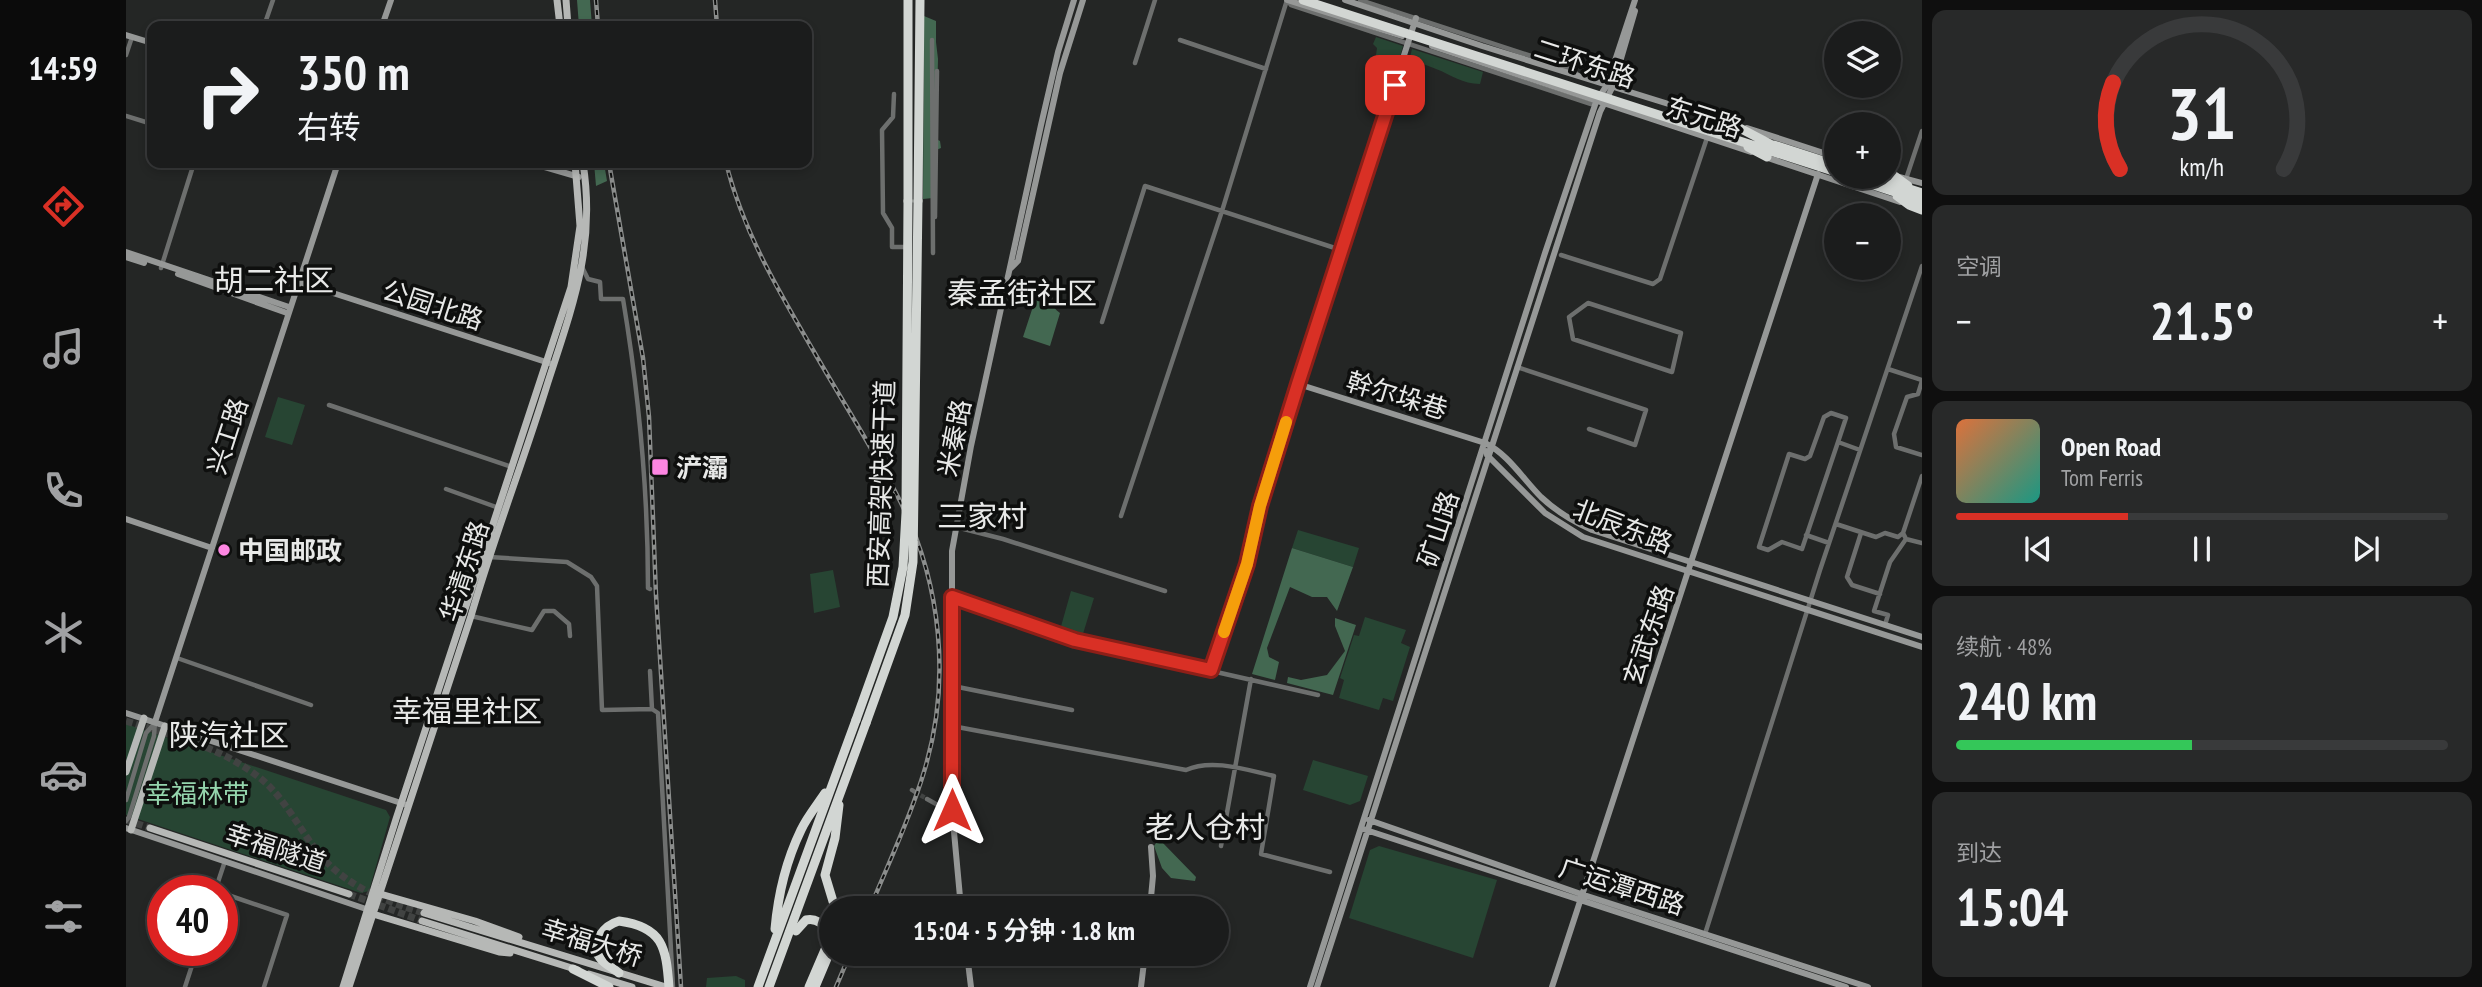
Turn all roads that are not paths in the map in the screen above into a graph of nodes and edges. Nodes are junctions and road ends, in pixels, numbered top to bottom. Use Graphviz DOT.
graph roads {
  1 [pos="273,0"];
  2 [pos="391,0"];
  3 [pos="557,0"];
  4 [pos="566,0"];
  5 [pos="908,0"];
  6 [pos="920,0"];
  7 [pos="1074,0"];
  8 [pos="1083,0"];
  9 [pos="1155,0"];
  10 [pos="1287,0"];
  11 [pos="1303,0"];
  12 [pos="1322,0"];
  13 [pos="1345,0"];
  14 [pos="1360,0"];
  15 [pos="1637,0"];
  16 [pos="266,21"];
  17 [pos="384,21"];
  18 [pos="559,21"];
  19 [pos="568,21"];
  20 [pos="1415,21"];
  21 [pos="129,36"];
  22 [pos="932,40"];
  23 [pos="1180,40"];
  24 [pos="147,41"];
  25 [pos="1409,41"];
  26 [pos="126,55"];
  27 [pos="1135,62"];
  28 [pos="1266,69"];
  29 [pos="937,71"];
  30 [pos="1610,86"];
  31 [pos="894,94"];
  32 [pos="1600,103"];
  33 [pos="126,116"];
  34 [pos="147,122"];
  35 [pos="1691,122"];
  36 [pos="1730,123"];
  37 [pos="1922,131"];
  38 [pos="1724,135"];
  39 [pos="1707,138"];
  40 [pos="1772,145"];
  41 [pos="1824,153"];
  42 [pos="1766,157"];
  43 [pos="1824,161"];
  44 [pos="192,168"];
  45 [pos="336,168"];
  46 [pos="549,168"];
  47 [pos="577,168"];
  48 [pos="582,168"];
  49 [pos="1824,169"];
  50 [pos="1818,174"];
  51 [pos="581,177"];
  52 [pos="1901,177"];
  53 [pos="1901,179"];
  54 [pos="1906,179"];
  55 [pos="1901,184"];
  56 [pos="1887,189"];
  57 [pos="1920,189"];
  58 [pos="913,201"];
  59 [pos="1922,201"];
  60 [pos="1909,205"];
  61 [pos="1922,210"];
  62 [pos="1222,211"];
  63 [pos="1022,229"];
  64 [pos="934,246"];
  65 [pos="919,247"];
  66 [pos="1341,250"];
  67 [pos="934,253"];
  68 [pos="1561,254"];
  69 [pos="126,255"];
  70 [pos="162,266"];
  71 [pos="1922,266"];
  72 [pos="582,267"];
  73 [pos="299,282"];
  74 [pos="288,310"];
  75 [pos="1102,322"];
  76 [pos="1681,333"];
  77 [pos="550,364"];
  78 [pos="1516,367"];
  79 [pos="1888,369"];
  80 [pos="1922,381"];
  81 [pos="1298,384"];
  82 [pos="329,405"];
  83 [pos="1589,429"];
  84 [pos="1838,442"];
  85 [pos="1488,444"];
  86 [pos="1860,450"];
  87 [pos="1487,455"];
  88 [pos="1922,455"];
  89 [pos="513,467"];
  90 [pos="1922,476"];
  91 [pos="446,489"];
  92 [pos="500,508"];
  93 [pos="1121,516"];
  94 [pos="126,519"];
  95 [pos="1836,524"];
  96 [pos="956,527"];
  97 [pos="1861,533"];
  98 [pos="1807,535"];
  99 [pos="1902,536"];
  100 [pos="1829,543"];
  101 [pos="1922,543"];
  102 [pos="212,548"];
  103 [pos="489,557"];
  104 [pos="1692,562"];
  105 [pos="1690,571"];
  106 [pos="650,589"];
  107 [pos="1165,592"];
  108 [pos="1880,594"];
  109 [pos="952,597"];
  110 [pos="1811,600"];
  111 [pos="1809,608"];
  112 [pos="471,616"];
  113 [pos="1885,626"];
  114 [pos="570,636"];
  115 [pos="1922,637"];
  116 [pos="1922,647"];
  117 [pos="177,658"];
  118 [pos="1211,670"];
  119 [pos="650,671"];
  120 [pos="1251,679"];
  121 [pos="953,686"];
  122 [pos="1318,695"];
  123 [pos="311,705"];
  124 [pos="652,709"];
  125 [pos="1072,710"];
  126 [pos="126,713"];
  127 [pos="144,718"];
  128 [pos="155,722"];
  129 [pos="861,722"];
  130 [pos="165,726"];
  131 [pos="952,726"];
  132 [pos="1234,767"];
  133 [pos="126,772"];
  134 [pos="836,774"];
  135 [pos="840,794"];
  136 [pos="927,799"];
  137 [pos="126,800"];
  138 [pos="405,804"];
  139 [pos="952,813"];
  140 [pos="1367,820"];
  141 [pos="126,821"];
  142 [pos="150,828"];
  143 [pos="129,829"];
  144 [pos="1364,829"];
  145 [pos="1221,846"];
  146 [pos="1152,847"];
  147 [pos="225,861"];
  148 [pos="1330,872"];
  149 [pos="221,875"];
  150 [pos="376,893"];
  151 [pos="349,894"];
  152 [pos="831,896"];
  153 [pos="960,896"];
  154 [pos="1151,896"];
  155 [pos="1580,897"];
  156 [pos="238,898"];
  157 [pos="370,911"];
  158 [pos="423,917"];
  159 [pos="1705,934"];
  160 [pos="774,943"];
  161 [pos="503,946"];
  162 [pos="569,957"];
  163 [pos="192,966"];
  164 [pos="824,966"];
  165 [pos="968,966"];
  166 [pos="1143,966"];
  167 [pos="573,969"];
  168 [pos="619,972"];
  169 [pos="185,987"];
  170 [pos="264,987"];
  171 [pos="343,987"];
  172 [pos="349,987"];
  173 [pos="609,987"];
  174 [pos="632,987"];
  175 [pos="670,987"];
  176 [pos="758,987"];
  177 [pos="769,987"];
  178 [pos="809,987"];
  179 [pos="815,987"];
  180 [pos="971,987"];
  181 [pos="1141,987"];
  182 [pos="1310,987"];
  183 [pos="1317,987"];
  184 [pos="1552,987"];
  185 [pos="1846,987"];
  186 [pos="1868,987"];
  1 -- 16 [label="street"];
  2 -- 17 [label="street"];
  3 -- 18 [label="main road"];
  4 -- 19 [label="main road"];
  5 -- 58 [label="highway, 西安高架快速干道"];
  6 -- 58 [label="highway, 西安高架快速干道"];
  7 -- 63 [label="street, 米秦路"];
  8 -- 63 [label="street, 米秦路"];
  9 -- 27 [label="street"];
  10 -- 25 [label="street, 东元路"];
  10 -- 28 [label="street"];
  11 -- 35 [label="highway, 二环东路, bridge"];
  12 -- 35 [label="highway, 二环东路"];
  13 -- 20 [label="street, 东元路"];
  14 -- 20 [label="street"];
  15 -- 30 [label="street, 矿山路"];
  20 -- 25 [label="street"];
  20 -- 30 [label="street, 东元路"];
  21 -- 24 [label="street"];
  21 -- 26 [label="street"];
  22 -- 64 [label="street"];
  23 -- 28 [label="street"];
  25 -- 32 [label="street, 东元路"];
  25 -- 66 [label="street"];
  28 -- 62 [label="street"];
  29 -- 64 [label="street"];
  30 -- 32 [label="street, 矿山路"];
  30 -- 36 [label="street, 东元路"];
  31 -- 65 [label="street"];
  32 -- 39 [label="street, 东元路"];
  32 -- 78 [label="street, 矿山路"];
  32 -- 85 [label="street, 矿山路"];
  33 -- 34 [label="street"];
  35 -- 38 [label="highway"];
  35 -- 40 [label="highway, 二环东路"];
  36 -- 40 [label="highway"];
  36 -- 41 [label="street, 东元路"];
  37 -- 54 [label="street"];
  38 -- 42 [label="highway"];
  38 -- 49 [label="highway"];
  39 -- 42 [label="street, 东元路"];
  39 -- 68 [label="street"];
  40 -- 43 [label="highway, 二环东路"];
  42 -- 50 [label="street, 东元路"];
  44 -- 70 [label="street"];
  45 -- 73 [label="street, 兴工路"];
  46 -- 51 [label="street"];
  47 -- 51 [label="main road, 华清东路"];
  48 -- 51 [label="main road, 华清东路"];
  50 -- 60 [label="street, 东元路"];
  50 -- 104 [label="street, 玄武东路"];
  51 -- 72 [label="main road, 华清东路"];
  51 -- 77 [label="main road, 华清东路"];
  52 -- 54 [label="street"];
  53 -- 57 [label="highway"];
  54 -- 57 [label="street"];
  55 -- 57 [label="highway"];
  56 -- 59 [label="highway"];
  56 -- 60 [label="highway"];
  58 -- 129 [label="highway, 西安高架快速干道, bridge"];
  60 -- 61 [label="highway"];
  62 -- 66 [label="street"];
  62 -- 75 [label="street"];
  62 -- 93 [label="street"];
  63 -- 96 [label="street, 米秦路"];
  64 -- 67 [label="street"];
  66 -- 81 [label="street"];
  69 -- 70 [label="street"];
  70 -- 74 [label="street"];
  71 -- 79 [label="street"];
  72 -- 77 [label="main road, 华清东路"];
  72 -- 106 [label="street"];
  73 -- 74 [label="street, 兴工路"];
  73 -- 77 [label="street, 公园北路"];
  74 -- 102 [label="street, 兴工路"];
  76 -- 76 [label="street"];
  77 -- 89 [label="main road, 华清东路"];
  77 -- 103 [label="main road, 华清东路"];
  78 -- 83 [label="street"];
  78 -- 85 [label="street, 矿山路"];
  79 -- 80 [label="street"];
  79 -- 86 [label="street"];
  80 -- 88 [label="street"];
  81 -- 85 [label="street, 幹尔垛巷"];
  81 -- 118 [label="street"];
  82 -- 89 [label="street"];
  84 -- 86 [label="street"];
  84 -- 98 [label="street"];
  84 -- 98 [label="street"];
  85 -- 87 [label="street"];
  85 -- 104 [label="street, 北辰东路"];
  85 -- 140 [label="street, 矿山路"];
  86 -- 95 [label="street"];
  87 -- 105 [label="street, 北辰东路"];
  87 -- 140 [label="street, 矿山路"];
  89 -- 92 [label="main road, 华清东路"];
  90 -- 99 [label="street"];
  91 -- 92 [label="street"];
  92 -- 138 [label="main road, 华清东路"];
  94 -- 102 [label="street"];
  95 -- 97 [label="street"];
  95 -- 100 [label="street"];
  96 -- 107 [label="street"];
  96 -- 109 [label="street, 米秦路"];
  97 -- 99 [label="street"];
  97 -- 108 [label="street"];
  98 -- 100 [label="street"];
  99 -- 101 [label="street"];
  99 -- 108 [label="street"];
  100 -- 110 [label="street"];
  102 -- 117 [label="street, 兴工路"];
  103 -- 112 [label="main road, 华清东路"];
  103 -- 124 [label="street"];
  104 -- 105 [label="street, 玄武东路"];
  104 -- 110 [label="street, 北辰东路"];
  105 -- 111 [label="street, 北辰东路"];
  105 -- 155 [label="street, 玄武东路"];
  108 -- 113 [label="street"];
  109 -- 118 [label="street"];
  109 -- 121 [label="street, 米秦路"];
  110 -- 111 [label="street"];
  110 -- 113 [label="street, 北辰东路"];
  111 -- 116 [label="street, 北辰东路"];
  111 -- 159 [label="street"];
  112 -- 114 [label="street"];
  112 -- 138 [label="main road, 华清东路"];
  113 -- 115 [label="street, 北辰东路"];
  117 -- 123 [label="street"];
  117 -- 128 [label="street, 兴工路"];
  118 -- 120 [label="street"];
  119 -- 124 [label="street"];
  120 -- 122 [label="street"];
  120 -- 132 [label="street"];
  121 -- 125 [label="street"];
  121 -- 131 [label="street, 米秦路"];
  124 -- 175 [label="street"];
  126 -- 127 [label="street"];
  127 -- 128 [label="street"];
  127 -- 133 [label="main road"];
  128 -- 130 [label="street"];
  128 -- 137 [label="street, 兴工路"];
  128 -- 141 [label="street, 兴工路"];
  129 -- 134 [label="highway, 西安高架快速干道"];
  129 -- 135 [label="highway, 西安高架快速干道"];
  130 -- 138 [label="street"];
  130 -- 143 [label="main road"];
  131 -- 132 [label="street"];
  131 -- 139 [label="street, 米秦路"];
  132 -- 145 [label="street"];
  132 -- 148 [label="street"];
  134 -- 160 [label="highway, 西安高架快速干道"];
  134 -- 160 [label="highway"];
  135 -- 152 [label="highway"];
  135 -- 177 [label="highway, 西安高架快速干道"];
  136 -- 139 [label="street"];
  138 -- 150 [label="main road, 华清东路"];
  139 -- 153 [label="street, 米秦路"];
  140 -- 144 [label="street, 矿山路"];
  140 -- 155 [label="street, 广运潭西路"];
  142 -- 151 [label="main road, 幸福隧道"];
  143 -- 147 [label="street"];
  144 -- 155 [label="street, 广运潭西路"];
  144 -- 182 [label="street, 矿山路"];
  144 -- 183 [label="street, 矿山路"];
  146 -- 154 [label="street"];
  147 -- 149 [label="street"];
  147 -- 157 [label="street"];
  150 -- 157 [label="main road, 华清东路"];
  150 -- 162 [label="main road"];
  155 -- 159 [label="street, 广运潭西路"];
  155 -- 184 [label="street, 玄武东路"];
  155 -- 185 [label="street, 广运潭西路"];
  156 -- 170 [label="street"];
  157 -- 161 [label="main road"];
  157 -- 171 [label="main road, 华清东路"];
  157 -- 172 [label="main road, 华清东路"];
  158 -- 161 [label="main road"];
  159 -- 186 [label="street, 广运潭西路"];
  160 -- 176 [label="highway, 西安高架快速干道"];
  161 -- 162 [label="main road, 幸福大桥"];
  161 -- 167 [label="main road, 幸福大桥"];
  162 -- 168 [label="main road, 幸福大桥"];
  163 -- 169 [label="street"];
  164 -- 179 [label="highway, bridge"];
  165 -- 180 [label="street"];
  166 -- 181 [label="street"];
  167 -- 173 [label="highway"];
  167 -- 174 [label="main road, 幸福大桥"];
  168 -- 175 [label="main road, 幸福大桥"];
  168 -- 175 [label="highway, bridge"];
  177 -- 178 [label="highway, bridge"];
}
